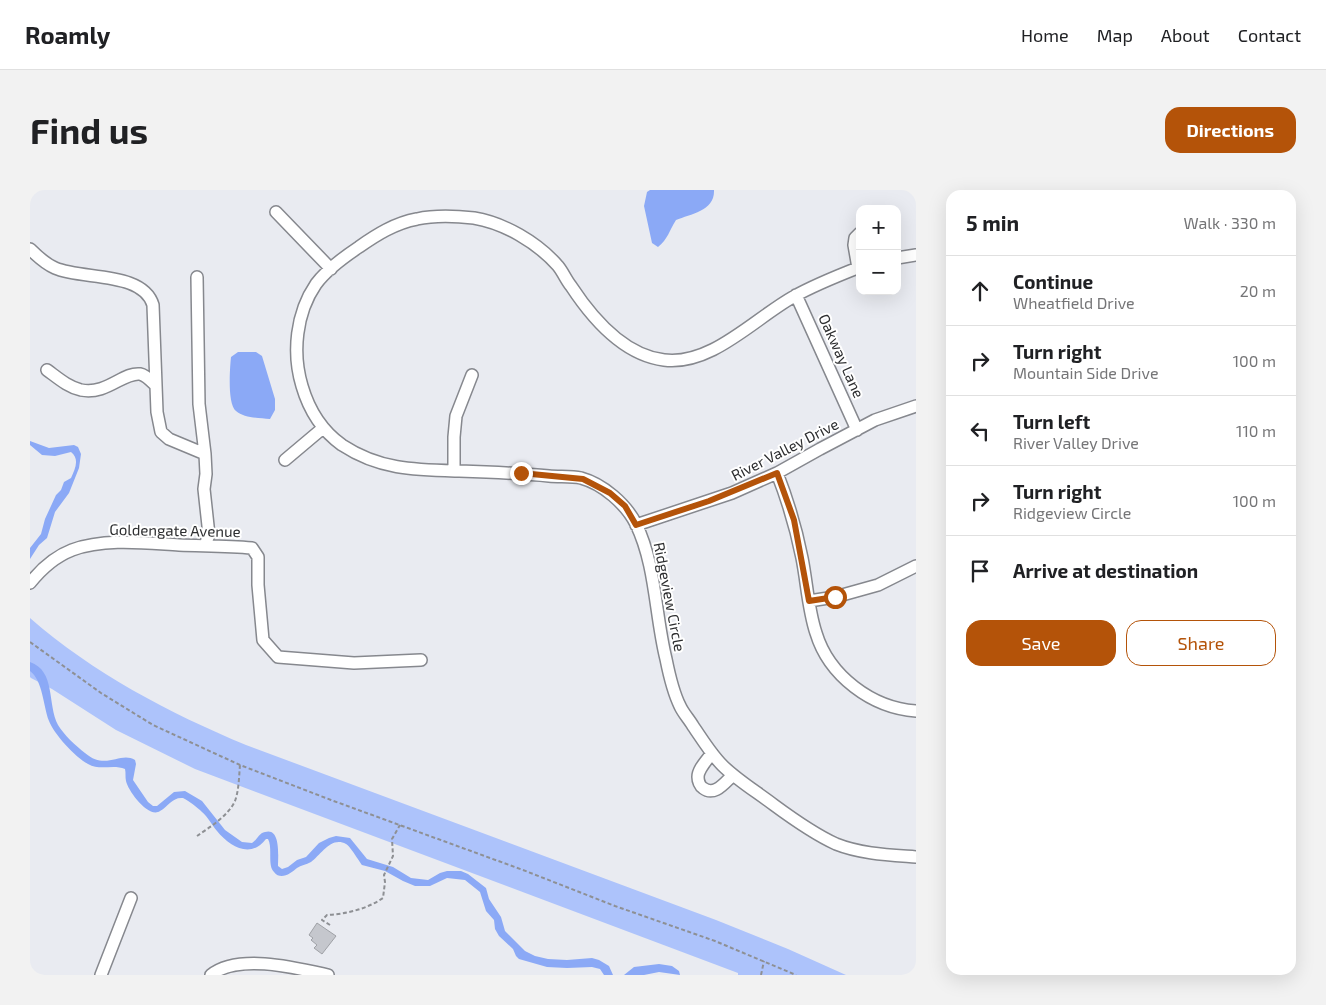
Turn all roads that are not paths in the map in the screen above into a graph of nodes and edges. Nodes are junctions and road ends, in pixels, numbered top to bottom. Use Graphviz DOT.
graph roads {
  1 [pos="276,212"];
  2 [pos="856,237"];
  3 [pos="30,249"];
  4 [pos="856,254"];
  5 [pos="916,255"];
  6 [pos="901,257"];
  7 [pos="331,269"];
  8 [pos="856,269"];
  9 [pos="197,277"];
  10 [pos="796,295"];
  11 [pos="47,370"];
  12 [pos="472,375"];
  13 [pos="155,385"];
  14 [pos="916,406"];
  15 [pos="323,428"];
  16 [pos="857,430"];
  17 [pos="205,454"];
  18 [pos="285,460"];
  19 [pos="454,471"];
  20 [pos="777,473"];
  21 [pos="636,525"];
  22 [pos="204,545"];
  23 [pos="916,566"];
  24 [pos="30,583"];
  25 [pos="809,601"];
  26 [pos="421,660"];
  27 [pos="916,711"];
  28 [pos="712,753"];
  29 [pos="733,774"];
  30 [pos="916,857"];
  31 [pos="131,898"];
  32 [pos="101,975"];
  33 [pos="212,975"];
  34 [pos="328,975"];
  1 -- 7 [label="street"];
  2 -- 4 [label="street, Ridgeview Circle"];
  3 -- 13 [label="street"];
  5 -- 6 [label="street"];
  7 -- 10 [label="street, Ridgeview Circle"];
  7 -- 15 [label="street, Ridgeview Circle"];
  8 -- 10 [label="street, Ridgeview Circle"];
  9 -- 17 [label="street"];
  10 -- 16 [label="street, Oakway Lane"];
  11 -- 13 [label="street"];
  12 -- 19 [label="street"];
  13 -- 17 [label="street"];
  14 -- 16 [label="street, River Valley Drive"];
  15 -- 18 [label="street"];
  15 -- 19 [label="street, Ridgeview Circle"];
  16 -- 20 [label="street, River Valley Drive"];
  17 -- 22 [label="street"];
  19 -- 21 [label="street, Ridgeview Circle"];
  20 -- 21 [label="street, River Valley Drive"];
  20 -- 25 [label="street"];
  21 -- 28 [label="street, Ridgeview Circle"];
  22 -- 24 [label="street, Goldengate Avenue"];
  22 -- 26 [label="street, Goldengate Avenue"];
  23 -- 25 [label="street"];
  25 -- 27 [label="street"];
  28 -- 29 [label="street, Ridgeview Circle"];
  28 -- 29 [label="street"];
  29 -- 30 [label="street, Ridgeview Circle"];
  31 -- 32 [label="street"];
  33 -- 34 [label="street"];
}
